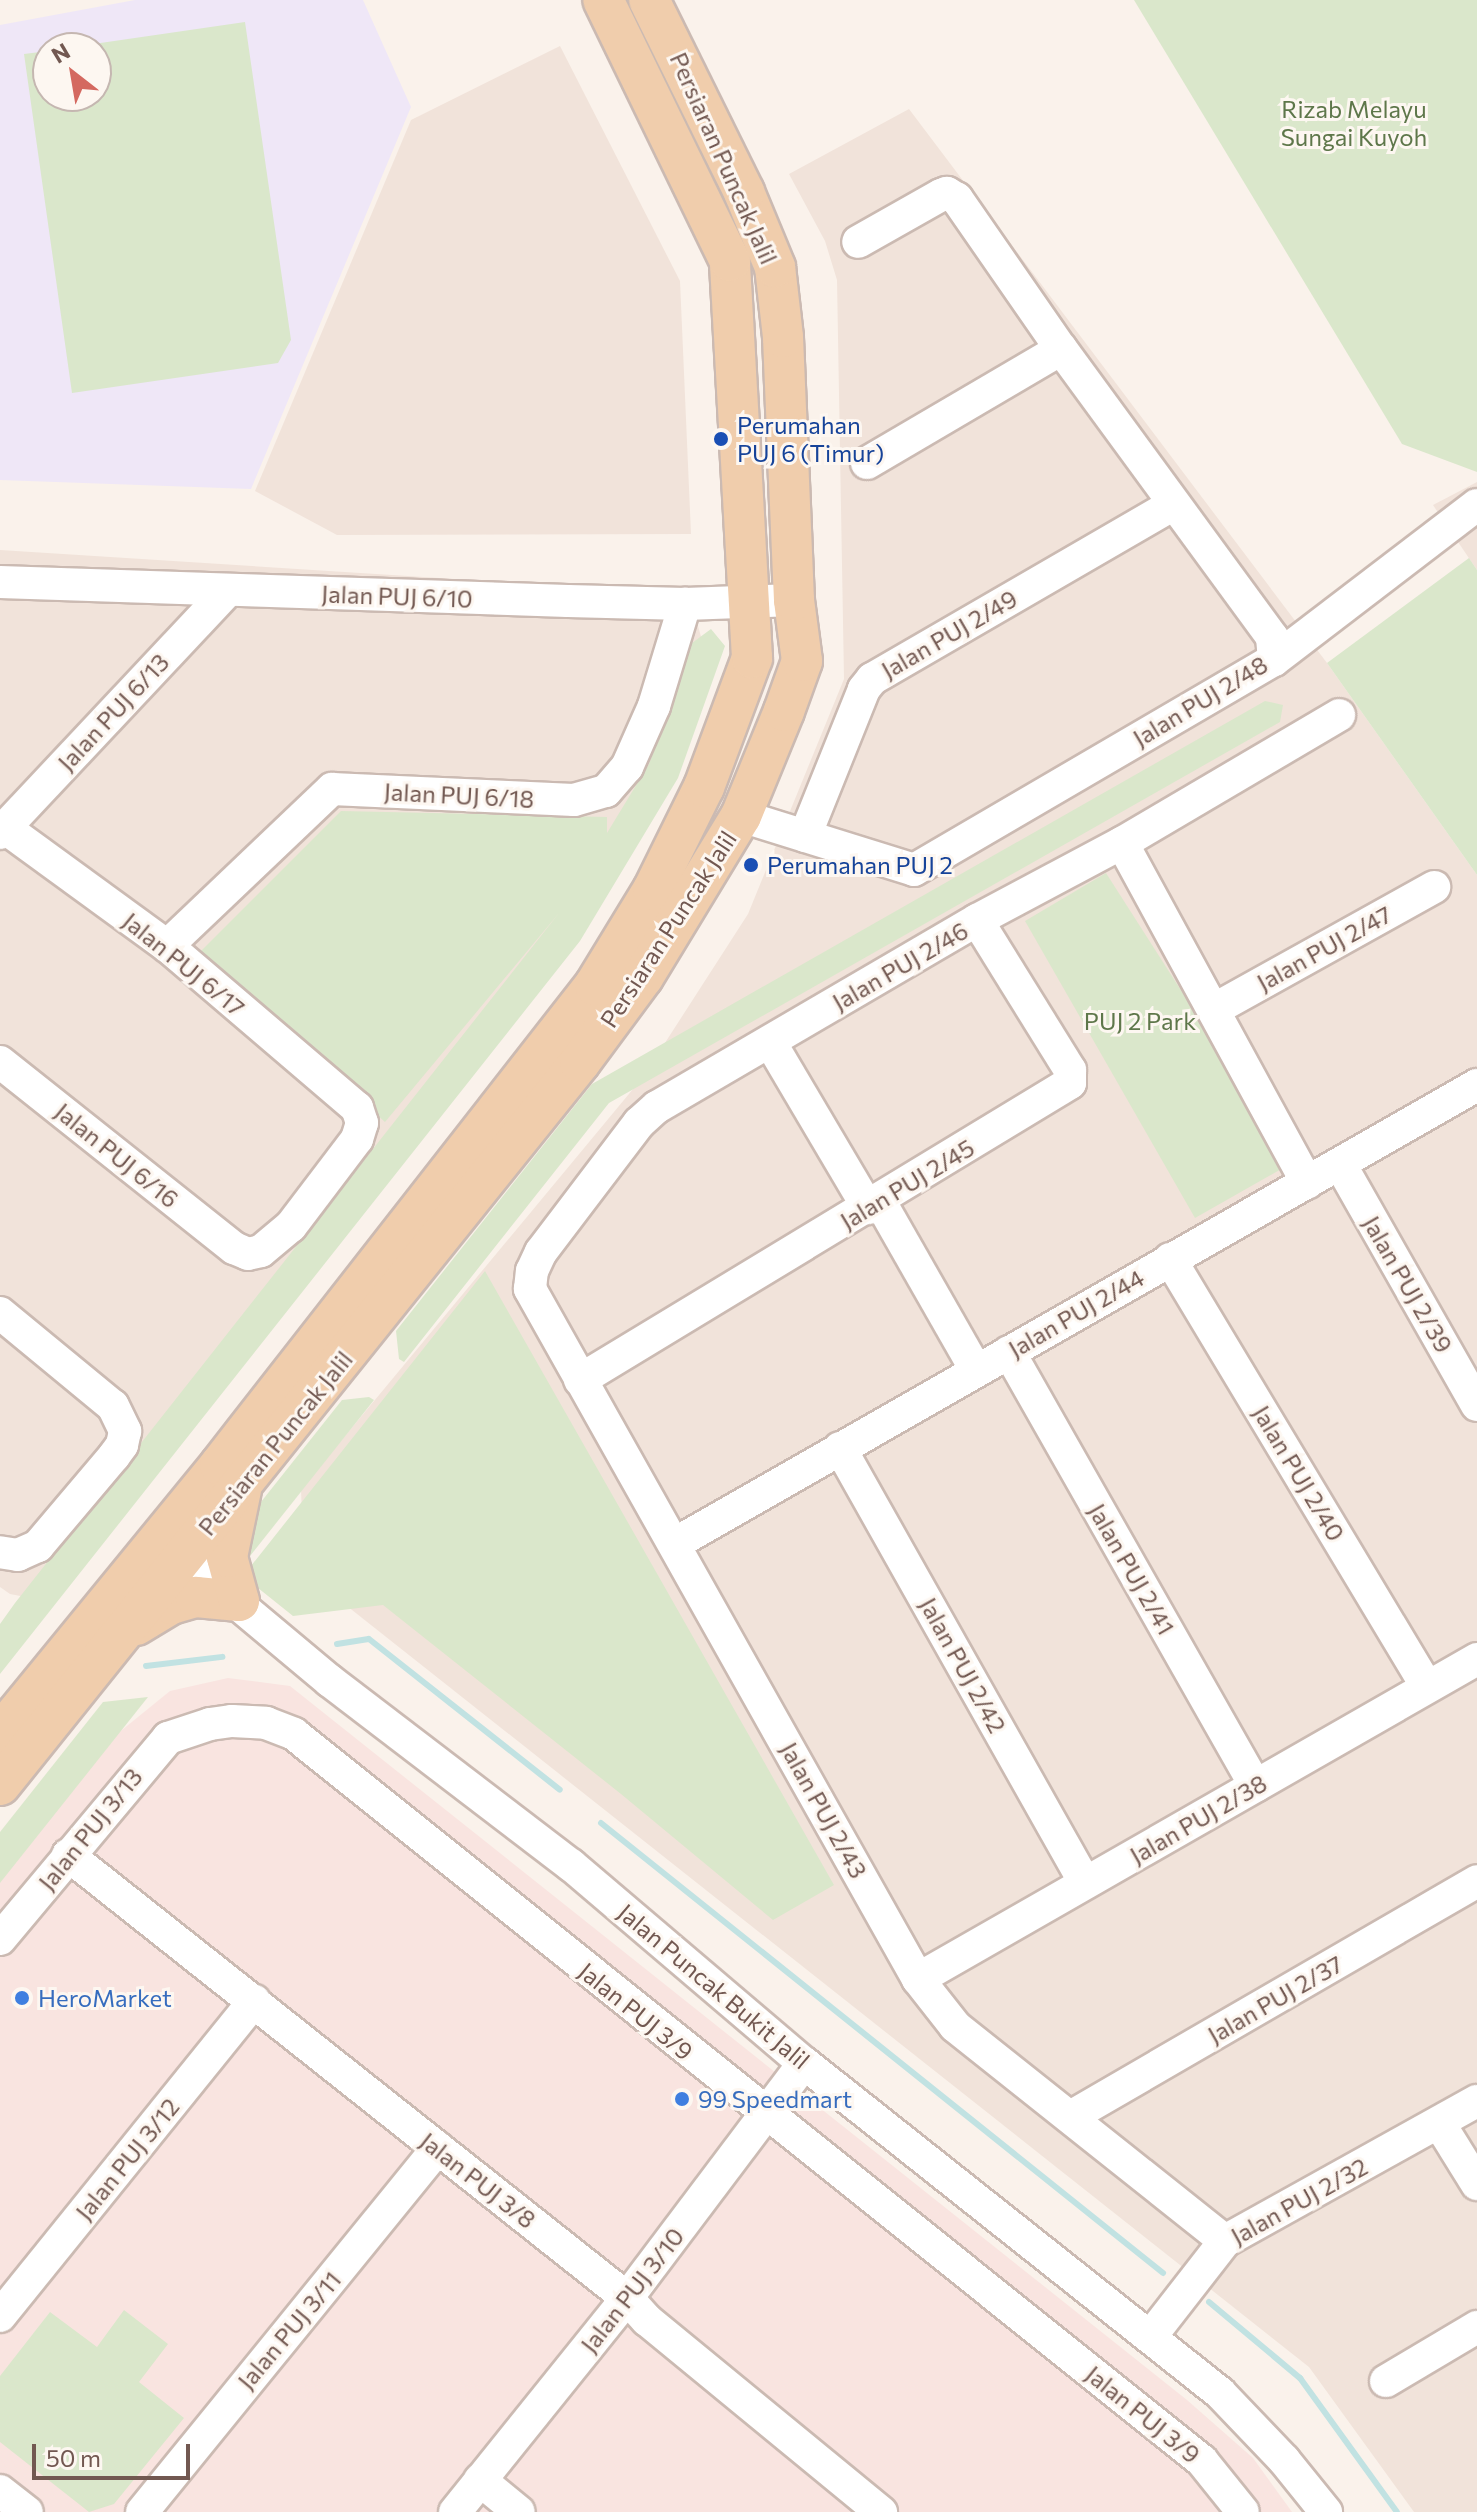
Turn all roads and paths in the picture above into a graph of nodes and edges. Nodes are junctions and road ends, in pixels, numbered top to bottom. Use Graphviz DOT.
graph roads {
  1 [pos="603,0"];
  2 [pos="649,0"];
  3 [pos="858,242"];
  4 [pos="1061,349"];
  5 [pos="867,463"];
  6 [pos="1174,504"];
  7 [pos="1473,516"];
  8 [pos="0,582"];
  9 [pos="227,591"];
  10 [pos="794,600"];
  11 [pos="748,602"];
  12 [pos="685,604"];
  13 [pos="1274,660"];
  14 [pos="1339,715"];
  15 [pos="741,816"];
  16 [pos="2,830"];
  17 [pos="805,836"];
  18 [pos="1122,843"];
  19 [pos="1434,887"];
  20 [pos="977,920"];
  21 [pos="167,946"];
  22 [pos="1215,1009"];
  23 [pos="770,1042"];
  24 [pos="0,1062"];
  25 [pos="1477,1085"];
  26 [pos="1340,1164"];
  27 [pos="1307,1183"];
  28 [pos="873,1204"];
  29 [pos="234,1248"];
  30 [pos="1170,1259"];
  31 [pos="530,1289"];
  32 [pos="0,1313"];
  33 [pos="1009,1352"];
  34 [pos="976,1370"];
  35 [pos="580,1380"];
  36 [pos="1477,1405"];
  37 [pos="840,1448"];
  38 [pos="243,1482"];
  39 [pos="676,1543"];
  40 [pos="172,1548"];
  41 [pos="0,1552"];
  42 [pos="239,1601"];
  43 [pos="123,1632"];
  44 [pos="1477,1659"];
  45 [pos="1427,1687"];
  46 [pos="189,1730"];
  47 [pos="0,1734"];
  48 [pos="0,1785"];
  49 [pos="1256,1786"];
  50 [pos="68,1855"];
  51 [pos="1477,1881"];
  52 [pos="1085,1883"];
  53 [pos="0,1939"];
  54 [pos="918,1979"];
  55 [pos="254,2001"];
  56 [pos="804,2063"];
  57 [pos="1477,2101"];
  58 [pos="766,2115"];
  59 [pos="1072,2116"];
  60 [pos="1439,2123"];
  61 [pos="438,2148"];
  62 [pos="1477,2184"];
  63 [pos="1225,2241"];
  64 [pos="627,2298"];
  65 [pos="0,2316"];
  66 [pos="1477,2327"];
  67 [pos="1151,2336"];
  68 [pos="1386,2381"];
  69 [pos="480,2480"];
  70 [pos="0,2491"];
  71 [pos="27,2512"];
  72 [pos="142,2512"];
  73 [pos="455,2512"];
  74 [pos="519,2512"];
  75 [pos="881,2512"];
  76 [pos="1243,2512"];
  77 [pos="1326,2512"];
  1 -- 11 [label="main road, Persiaran Puncak Jalil"];
  2 -- 10 [label="main road, Persiaran Puncak Jalil"];
  3 -- 4 [label="street, Jalan PUJ 2/48"];
  4 -- 5 [label="street"];
  4 -- 6 [label="street, Jalan PUJ 2/48"];
  6 -- 13 [label="street, Jalan PUJ 2/48"];
  6 -- 17 [label="street, Jalan PUJ 2/49"];
  7 -- 13 [label="street"];
  8 -- 9 [label="street, Jalan PUJ 6/10"];
  9 -- 12 [label="street, Jalan PUJ 6/10"];
  9 -- 16 [label="street, Jalan PUJ 6/13"];
  10 -- 11 [label="street, Jalan PUJ 6/10"];
  10 -- 15 [label="main road, Persiaran Puncak Jalil"];
  11 -- 12 [label="street, Jalan PUJ 6/10"];
  11 -- 40 [label="main road, Persiaran Puncak Jalil"];
  12 -- 21 [label="street, Jalan PUJ 6/18"];
  13 -- 17 [label="street, Jalan PUJ 2/48"];
  14 -- 18 [label="street, Jalan PUJ 2/46"];
  15 -- 17 [label="street, Jalan PUJ 2/48"];
  15 -- 38 [label="main road, Persiaran Puncak Jalil"];
  16 -- 21 [label="street, Jalan PUJ 6/17"];
  18 -- 20 [label="street, Jalan PUJ 2/46"];
  18 -- 22 [label="street"];
  19 -- 22 [label="street, Jalan PUJ 2/47"];
  20 -- 23 [label="street, Jalan PUJ 2/46"];
  20 -- 28 [label="street, Jalan PUJ 2/45"];
  21 -- 29 [label="street, Jalan PUJ 6/17"];
  22 -- 27 [label="street"];
  23 -- 28 [label="street"];
  23 -- 31 [label="street, Jalan PUJ 2/46"];
  24 -- 29 [label="street, Jalan PUJ 6/16"];
  25 -- 26 [label="street, Jalan PUJ 2/44"];
  26 -- 27 [label="street, Jalan PUJ 2/44"];
  26 -- 36 [label="street, Jalan PUJ 2/39"];
  27 -- 30 [label="street, Jalan PUJ 2/44"];
  28 -- 34 [label="street"];
  28 -- 35 [label="street, Jalan PUJ 2/45"];
  30 -- 33 [label="street, Jalan PUJ 2/44"];
  30 -- 45 [label="street, Jalan PUJ 2/40"];
  31 -- 35 [label="street, Jalan PUJ 2/43"];
  32 -- 41 [label="street"];
  33 -- 34 [label="street, Jalan PUJ 2/44"];
  33 -- 49 [label="street, Jalan PUJ 2/41"];
  34 -- 37 [label="street, Jalan PUJ 2/44"];
  35 -- 39 [label="street, Jalan PUJ 2/43"];
  37 -- 39 [label="street, Jalan PUJ 2/44"];
  37 -- 52 [label="street, Jalan PUJ 2/42"];
  38 -- 40 [label="main road, Persiaran Puncak Jalil"];
  38 -- 42 [label="main road"];
  39 -- 54 [label="street, Jalan PUJ 2/43"];
  40 -- 42 [label="street, Jalan Puncak Bukit Jalil"];
  40 -- 43 [label="main road, Persiaran Puncak Jalil"];
  40 -- 47 [label="main road, Persiaran Puncak Jalil"];
  42 -- 43 [label="main road"];
  42 -- 56 [label="street, Jalan Puncak Bukit Jalil"];
  43 -- 48 [label="main road, Persiaran Puncak Jalil"];
  44 -- 45 [label="street, Jalan PUJ 2/38"];
  45 -- 49 [label="street, Jalan PUJ 2/38"];
  46 -- 50 [label="street, Jalan PUJ 3/13"];
  46 -- 58 [label="street, Jalan PUJ 3/9"];
  49 -- 52 [label="street, Jalan PUJ 2/38"];
  50 -- 53 [label="street, Jalan PUJ 3/13"];
  50 -- 55 [label="street, Jalan PUJ 3/8"];
  51 -- 59 [label="street, Jalan PUJ 2/37"];
  52 -- 54 [label="street, Jalan PUJ 2/38"];
  54 -- 59 [label="street, Jalan PUJ 2/43"];
  55 -- 61 [label="street, Jalan PUJ 3/8"];
  55 -- 65 [label="street, Jalan PUJ 3/12"];
  56 -- 58 [label="street, Jalan PUJ 3/10"];
  56 -- 67 [label="street, Jalan Puncak Bukit Jalil"];
  57 -- 60 [label="street, Jalan PUJ 2/32"];
  58 -- 64 [label="street, Jalan PUJ 3/10"];
  58 -- 76 [label="street, Jalan PUJ 3/9"];
  59 -- 63 [label="street, Jalan PUJ 2/43"];
  60 -- 62 [label="street"];
  60 -- 63 [label="street, Jalan PUJ 2/32"];
  61 -- 64 [label="street, Jalan PUJ 3/8"];
  61 -- 72 [label="street, Jalan PUJ 3/11"];
  63 -- 67 [label="street, Jalan PUJ 2/32"];
  64 -- 69 [label="street, Jalan PUJ 3/10"];
  64 -- 75 [label="street, Jalan PUJ 3/8"];
  66 -- 68 [label="street"];
  67 -- 77 [label="street, Jalan Puncak Bukit Jalil"];
  69 -- 73 [label="street, Jalan PUJ 3/10"];
  69 -- 74 [label="street"];
  70 -- 71 [label="street"];
}
